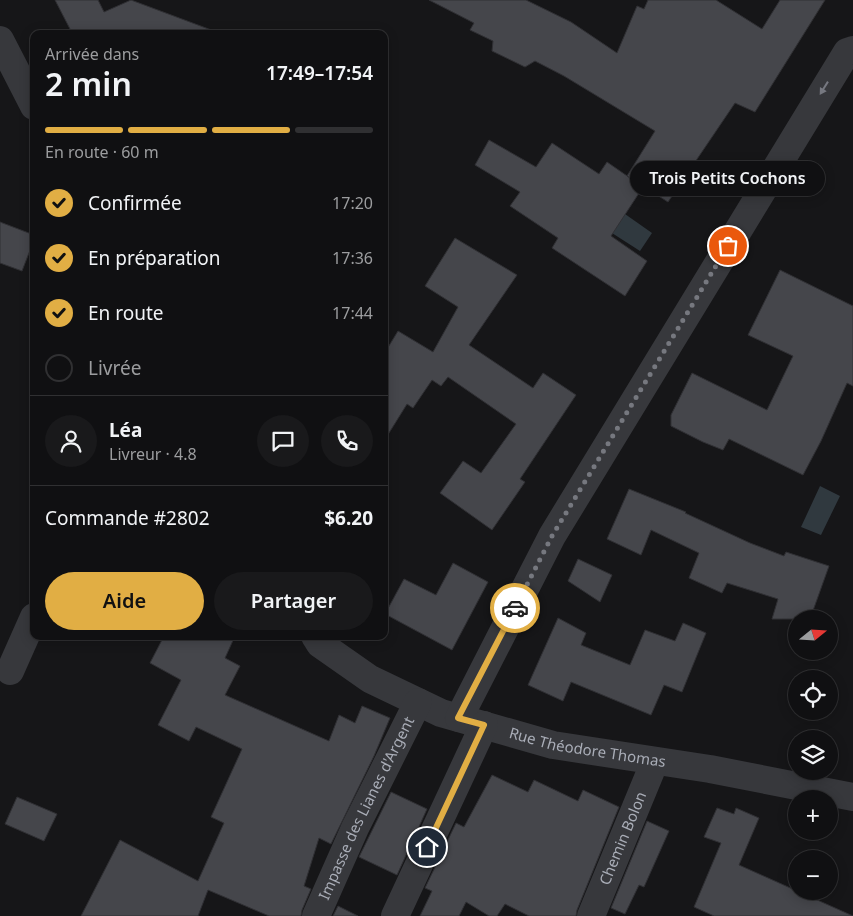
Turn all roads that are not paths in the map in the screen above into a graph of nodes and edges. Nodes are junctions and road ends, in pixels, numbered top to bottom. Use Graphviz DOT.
graph roads {
  1 [pos="0,40"];
  2 [pos="853,50"];
  3 [pos="30,98"];
  4 [pos="30,626"];
  5 [pos="318,640"];
  6 [pos="10,671"];
  7 [pos="418,702"];
  8 [pos="458,718"];
  9 [pos="484,725"];
  10 [pos="655,761"];
  11 [pos="853,797"];
  12 [pos="316,916"];
  13 [pos="395,916"];
  14 [pos="591,916"];
  1 -- 3 [label="street"];
  2 -- 8 [label="street, one-way"];
  4 -- 6 [label="street"];
  5 -- 7 [label="street, Rue Théodore Thomas"];
  7 -- 8 [label="street, Rue Théodore Thomas"];
  7 -- 12 [label="street, Impasse des Lianes d'Argent"];
  8 -- 9 [label="street, Rue Théodore Thomas"];
  9 -- 10 [label="street, Rue Théodore Thomas"];
  9 -- 13 [label="street"];
  10 -- 11 [label="street, Rue Théodore Thomas"];
  10 -- 14 [label="street, Chemin Bolon"];
}
